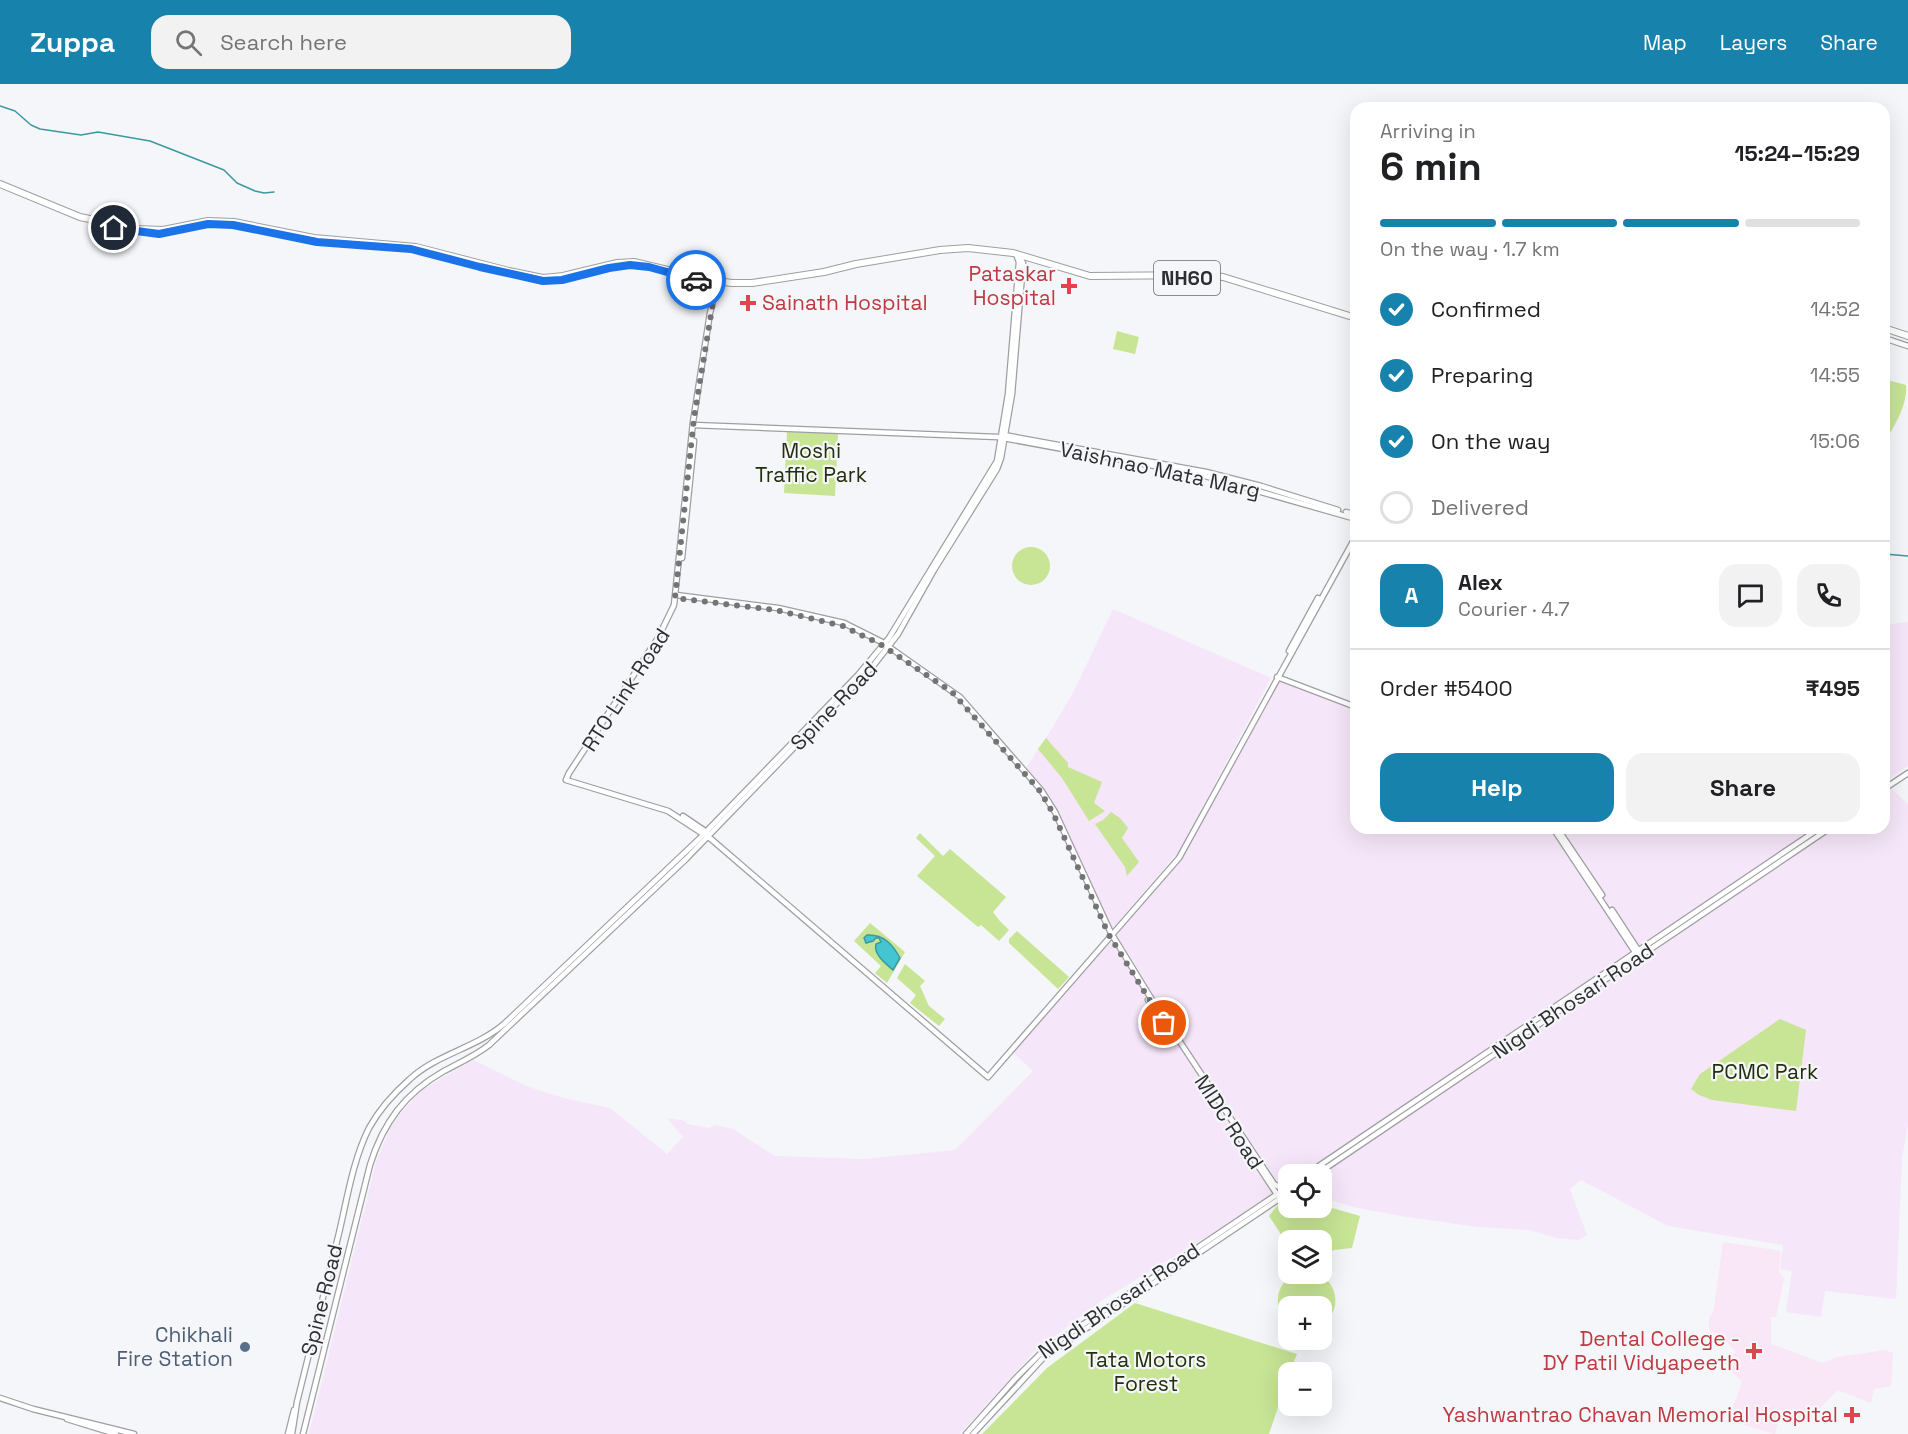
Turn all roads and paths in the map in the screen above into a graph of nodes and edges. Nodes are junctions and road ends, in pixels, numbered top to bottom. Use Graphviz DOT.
graph roads {
  1 [pos="0,186"];
  2 [pos="1018,256"];
  3 [pos="716,284"];
  4 [pos="1350,318"];
  5 [pos="1890,330"];
  6 [pos="1908,336"];
  7 [pos="1890,340"];
  8 [pos="1908,346"];
  9 [pos="694,424"];
  10 [pos="1002,436"];
  11 [pos="1350,515"];
  12 [pos="1350,541"];
  13 [pos="1350,547"];
  14 [pos="677,597"];
  15 [pos="886,646"];
  16 [pos="1276,677"];
  17 [pos="1350,705"];
  18 [pos="1908,773"];
  19 [pos="1890,785"];
  20 [pos="1559,834"];
  21 [pos="1814,835"];
  22 [pos="709,836"];
  23 [pos="1110,935"];
  24 [pos="1119,949"];
  25 [pos="1639,954"];
  26 [pos="566,968"];
  27 [pos="1212,1092"];
  28 [pos="1322,1164"];
  29 [pos="1332,1164"];
  30 [pos="1278,1188"];
  31 [pos="1278,1195"];
  32 [pos="1278,1198"];
  33 [pos="1278,1198"];
  34 [pos="0,1400"];
  35 [pos="297,1402"];
  36 [pos="98,1426"];
  37 [pos="116,1434"];
  38 [pos="125,1434"];
  39 [pos="134,1434"];
  40 [pos="290,1434"];
  41 [pos="303,1434"];
  42 [pos="966,1434"];
  43 [pos="973,1434"];
  1 -- 2 [label="highway, NH60"];
  1 -- 3 [label="highway, NH60"];
  2 -- 3 [label="highway, NH60"];
  2 -- 4 [label="highway, NH60"];
  2 -- 10 [label="main road, Spine Road"];
  3 -- 9 [label="main road, RTO Link Road"];
  5 -- 6 [label="highway"];
  7 -- 8 [label="main road"];
  9 -- 10 [label="main road, Vaishnao Mata Marg"];
  9 -- 14 [label="main road, RTO Link Road"];
  10 -- 11 [label="main road, Vaishnao Mata Marg"];
  10 -- 15 [label="main road, Spine Road"];
  12 -- 16 [label="main road"];
  13 -- 16 [label="main road"];
  14 -- 15 [label="main road, MIDC Road"];
  14 -- 22 [label="main road, RTO Link Road"];
  15 -- 22 [label="main road, Spine Road"];
  15 -- 23 [label="main road, MIDC Road"];
  16 -- 17 [label="main road"];
  16 -- 23 [label="main road"];
  18 -- 19 [label="main road"];
  20 -- 25 [label="main road"];
  21 -- 25 [label="main road, Nigdi Bhosari Road"];
  22 -- 23 [label="main road"];
  22 -- 26 [label="main road, Spine Road"];
  23 -- 24 [label="main road, MIDC Road"];
  24 -- 27 [label="main road, MIDC Road"];
  24 -- 27 [label="main road, MIDC Road"];
  25 -- 28 [label="main road, Nigdi Bhosari Road"];
  25 -- 29 [label="main road, Nigdi Bhosari Road"];
  26 -- 35 [label="main road, Spine Road"];
  26 -- 41 [label="main road, Spine Road"];
  27 -- 30 [label="main road"];
  27 -- 31 [label="main road, MIDC Road"];
  32 -- 42 [label="main road, Nigdi Bhosari Road"];
  33 -- 43 [label="main road, Nigdi Bhosari Road"];
  34 -- 36 [label="main road"];
  35 -- 40 [label="main road, Spine Road"];
  35 -- 40 [label="main road"];
  36 -- 37 [label="main road"];
  36 -- 38 [label="main road"];
  36 -- 39 [label="main road"];
}
